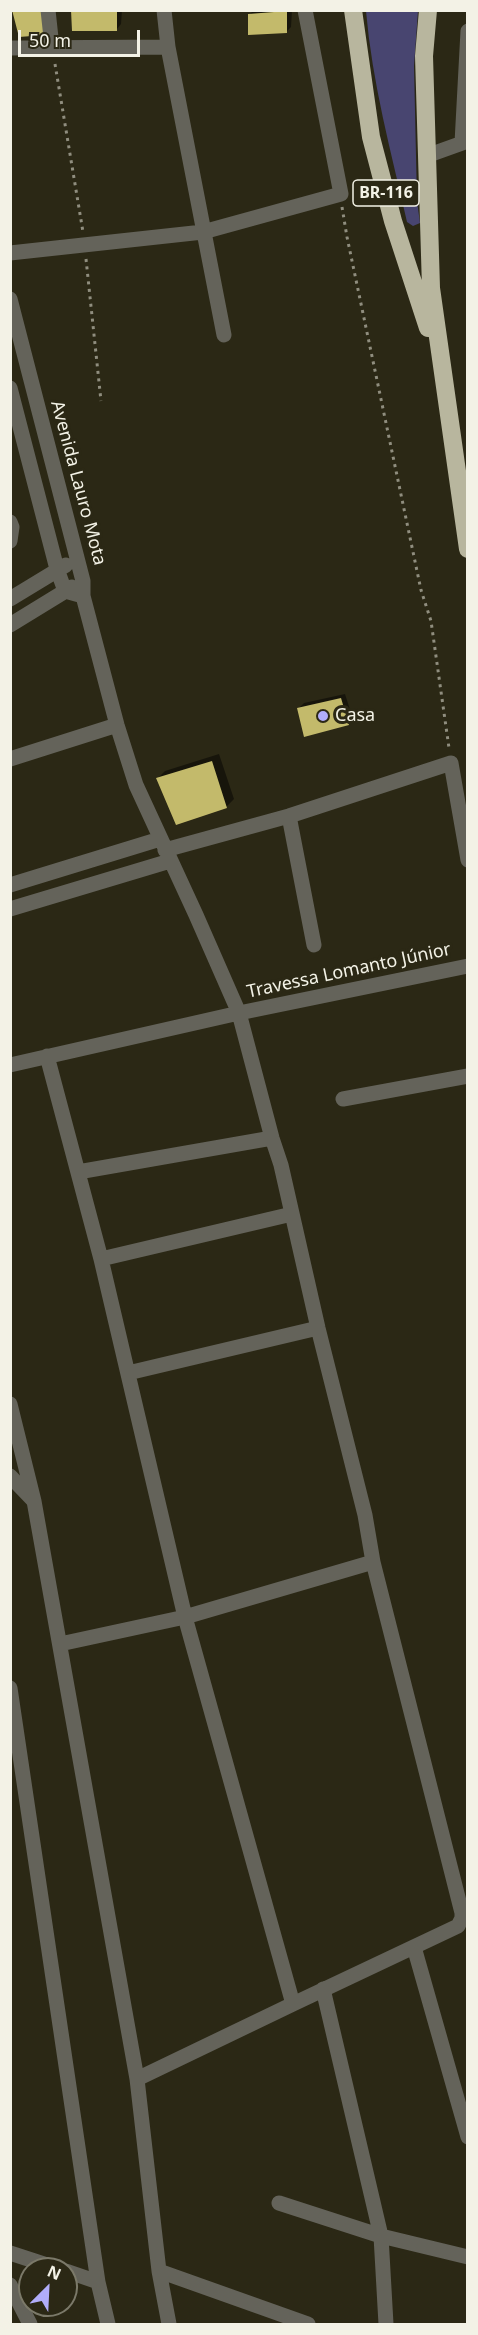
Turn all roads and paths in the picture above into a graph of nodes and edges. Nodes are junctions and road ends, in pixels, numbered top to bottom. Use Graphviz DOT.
graph roads {
  1 [pos="48,10"];
  2 [pos="164,10"];
  3 [pos="305,10"];
  4 [pos="353,10"];
  5 [pos="428,10"];
  6 [pos="468,31"];
  7 [pos="52,47"];
  8 [pos="168,47"];
  9 [pos="10,48"];
  10 [pos="465,142"];
  11 [pos="429,155"];
  12 [pos="340,194"];
  13 [pos="429,218"];
  14 [pos="393,221"];
  15 [pos="202,232"];
  16 [pos="85,245"];
  17 [pos="10,254"];
  18 [pos="12,308"];
  19 [pos="224,335"];
  20 [pos="441,370"];
  21 [pos="10,388"];
  22 [pos="101,401"];
  23 [pos="10,522"];
  24 [pos="11,541"];
  25 [pos="468,549"];
  26 [pos="77,560"];
  27 [pos="57,569"];
  28 [pos="83,588"];
  29 [pos="65,591"];
  30 [pos="10,599"];
  31 [pos="10,625"];
  32 [pos="117,725"];
  33 [pos="10,759"];
  34 [pos="451,763"];
  35 [pos="290,816"];
  36 [pos="165,850"];
  37 [pos="468,860"];
  38 [pos="10,885"];
  39 [pos="10,909"];
  40 [pos="314,945"];
  41 [pos="468,966"];
  42 [pos="239,1013"];
  43 [pos="47,1056"];
  44 [pos="10,1065"];
  45 [pos="468,1076"];
  46 [pos="343,1099"];
  47 [pos="272,1138"];
  48 [pos="78,1172"];
  49 [pos="292,1214"];
  50 [pos="101,1259"];
  51 [pos="318,1328"];
  52 [pos="128,1373"];
  53 [pos="10,1404"];
  54 [pos="10,1476"];
  55 [pos="34,1501"];
  56 [pos="373,1562"];
  57 [pos="185,1617"];
  58 [pos="60,1644"];
  59 [pos="10,1688"];
  60 [pos="414,1947"];
  61 [pos="323,1989"];
  62 [pos="293,2004"];
  63 [pos="137,2079"];
  64 [pos="468,2137"];
  65 [pos="279,2203"];
  66 [pos="381,2236"];
  67 [pos="468,2257"];
  68 [pos="159,2271"];
  69 [pos="78,2275"];
  70 [pos="98,2282"];
  71 [pos="10,2286"];
  72 [pos="30,2325"];
  73 [pos="108,2325"];
  74 [pos="169,2325"];
  75 [pos="308,2325"];
  76 [pos="386,2325"];
  1 -- 7 [label="street"];
  2 -- 8 [label="street"];
  3 -- 12 [label="street"];
  4 -- 14 [label="highway, BR-116"];
  5 -- 11 [label="highway, BR-116"];
  6 -- 10 [label="street"];
  7 -- 8 [label="street"];
  7 -- 9 [label="street"];
  7 -- 16 [label="path"];
  8 -- 15 [label="street"];
  10 -- 11 [label="street"];
  11 -- 13 [label="highway, BR-116"];
  12 -- 15 [label="street"];
  12 -- 34 [label="path"];
  13 -- 14 [label="highway"];
  13 -- 20 [label="highway, BR-116"];
  14 -- 20 [label="highway, BR-116"];
  15 -- 16 [label="street"];
  15 -- 19 [label="street"];
  16 -- 17 [label="street"];
  16 -- 22 [label="path"];
  18 -- 26 [label="street, Avenida Lauro Mota"];
  20 -- 25 [label="highway, BR-116"];
  21 -- 27 [label="street"];
  23 -- 24 [label="street"];
  26 -- 27 [label="street"];
  26 -- 28 [label="street, Avenida Lauro Mota"];
  27 -- 29 [label="street"];
  27 -- 30 [label="street"];
  28 -- 29 [label="street"];
  28 -- 32 [label="street, Avenida Lauro Mota"];
  29 -- 31 [label="street"];
  32 -- 33 [label="street"];
  32 -- 36 [label="street, Avenida Lauro Mota"];
  34 -- 35 [label="street"];
  34 -- 37 [label="street"];
  35 -- 36 [label="street"];
  35 -- 40 [label="street"];
  36 -- 38 [label="street"];
  36 -- 39 [label="street"];
  36 -- 42 [label="street, Avenida Lauro Mota"];
  41 -- 42 [label="street, Travessa Lomanto Júnior"];
  42 -- 43 [label="street, Travessa Lomanto Júnior"];
  42 -- 47 [label="street, Avenida Lauro Mota"];
  43 -- 44 [label="street, Travessa Lomanto Júnior"];
  43 -- 48 [label="street"];
  45 -- 46 [label="street"];
  47 -- 48 [label="street"];
  47 -- 49 [label="street, Avenida Lauro Mota"];
  48 -- 50 [label="street"];
  49 -- 50 [label="street"];
  49 -- 51 [label="street, Avenida Lauro Mota"];
  50 -- 52 [label="street"];
  51 -- 52 [label="street"];
  51 -- 56 [label="street, Avenida Lauro Mota"];
  52 -- 57 [label="street"];
  53 -- 55 [label="street"];
  54 -- 55 [label="street"];
  55 -- 58 [label="street"];
  56 -- 57 [label="street"];
  56 -- 60 [label="street, Avenida Lauro Mota"];
  57 -- 58 [label="street"];
  57 -- 62 [label="street"];
  58 -- 63 [label="street"];
  59 -- 70 [label="street"];
  60 -- 61 [label="street, Avenida Lauro Mota"];
  60 -- 64 [label="street"];
  61 -- 62 [label="street, Avenida Lauro Mota"];
  61 -- 66 [label="street"];
  62 -- 63 [label="street, Avenida Lauro Mota"];
  63 -- 68 [label="street"];
  65 -- 66 [label="street"];
  66 -- 67 [label="street"];
  66 -- 76 [label="street"];
  68 -- 74 [label="street"];
  68 -- 75 [label="street"];
  69 -- 70 [label="street"];
  70 -- 73 [label="street"];
  71 -- 72 [label="street"];
}
